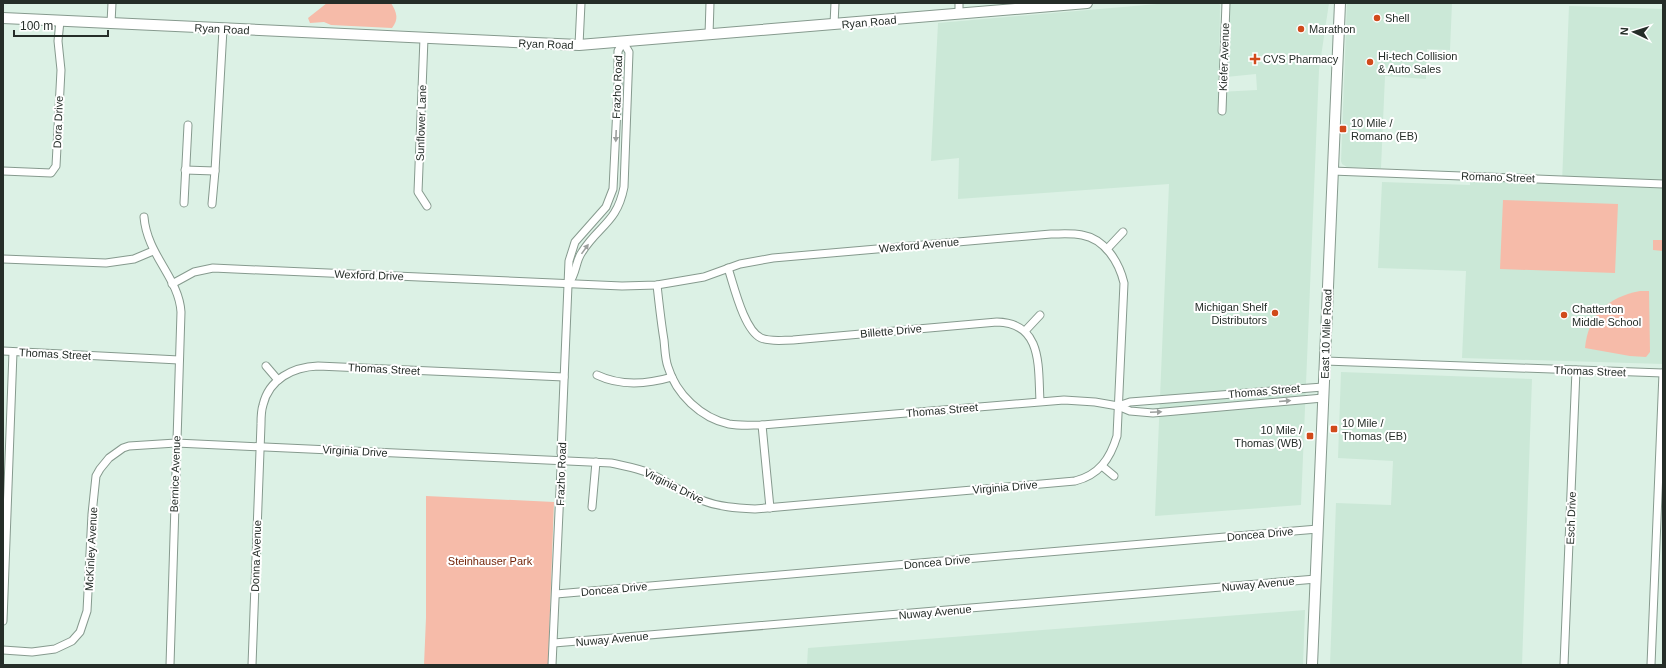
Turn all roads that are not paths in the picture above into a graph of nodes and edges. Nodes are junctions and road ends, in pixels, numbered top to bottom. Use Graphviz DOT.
graph roads {
  1 [pos="112,3"];
  2 [pos="581,3"];
  3 [pos="710,3"];
  4 [pos="835,3"];
  5 [pos="959,3"];
  6 [pos="1086,3"];
  7 [pos="1226,3"];
  8 [pos="1340,3"];
  9 [pos="959,14"];
  10 [pos="3,18"];
  11 [pos="60,21"];
  12 [pos="111,23"];
  13 [pos="834,24"];
  14 [pos="223,29"];
  15 [pos="709,35"];
  16 [pos="424,38"];
  17 [pos="623,42"];
  18 [pos="578,45"];
  19 [pos="1222,111"];
  20 [pos="188,125"];
  21 [pos="185,170"];
  22 [pos="3,171"];
  23 [pos="214,171"];
  24 [pos="1332,171"];
  25 [pos="1663,184"];
  26 [pos="184,203"];
  27 [pos="212,204"];
  28 [pos="427,206"];
  29 [pos="144,217"];
  30 [pos="1123,232"];
  31 [pos="1107,248"];
  32 [pos="153,251"];
  33 [pos="3,259"];
  34 [pos="728,268"];
  35 [pos="569,283"];
  36 [pos="172,284"];
  37 [pos="657,285"];
  38 [pos="1040,315"];
  39 [pos="1025,331"];
  40 [pos="3,351"];
  41 [pos="13,352"];
  42 [pos="179,360"];
  43 [pos="1325,361"];
  44 [pos="266,366"];
  45 [pos="1576,370"];
  46 [pos="1663,373"];
  47 [pos="597,375"];
  48 [pos="564,377"];
  49 [pos="672,377"];
  50 [pos="278,380"];
  51 [pos="1323,387"];
  52 [pos="1242,393"];
  53 [pos="1208,396"];
  54 [pos="1323,398"];
  55 [pos="1040,401"];
  56 [pos="1244,405"];
  57 [pos="1118,406"];
  58 [pos="1208,407"];
  59 [pos="762,425"];
  60 [pos="176,443"];
  61 [pos="260,447"];
  62 [pos="109,458"];
  63 [pos="563,461"];
  64 [pos="596,462"];
  65 [pos="1102,466"];
  66 [pos="1114,476"];
  67 [pos="592,506"];
  68 [pos="770,508"];
  69 [pos="1318,529"];
  70 [pos="1316,579"];
  71 [pos="556,594"];
  72 [pos="3,620"];
  73 [pos="554,643"];
  74 [pos="3,650"];
  75 [pos="170,665"];
  76 [pos="252,665"];
  77 [pos="552,665"];
  78 [pos="1312,665"];
  79 [pos="1564,665"];
  80 [pos="1651,665"];
  1 -- 12 [label="street"];
  2 -- 18 [label="street"];
  3 -- 15 [label="street"];
  4 -- 13 [label="street"];
  5 -- 9 [label="street"];
  6 -- 9 [label="main road, Ryan Road"];
  7 -- 19 [label="street, Kiefer Avenue"];
  8 -- 24 [label="main road, East 10 Mile Road"];
  9 -- 13 [label="main road, Ryan Road"];
  10 -- 11 [label="main road, Ryan Road"];
  11 -- 12 [label="main road, Ryan Road"];
  11 -- 22 [label="street, Dora Drive"];
  12 -- 14 [label="main road, Ryan Road"];
  13 -- 15 [label="main road, Ryan Road"];
  14 -- 16 [label="main road, Ryan Road"];
  14 -- 23 [label="street"];
  15 -- 17 [label="main road, Ryan Road"];
  16 -- 18 [label="main road, Ryan Road"];
  16 -- 28 [label="street, Sunflower Lane"];
  17 -- 18 [label="main road, Ryan Road"];
  17 -- 35 [label="street, Frazho Road, one-way"];
  35 -- 17 [label="street, Frazho Road, one-way"];
  20 -- 21 [label="street"];
  21 -- 23 [label="street"];
  21 -- 26 [label="street"];
  23 -- 27 [label="street"];
  24 -- 25 [label="street, Romano Street"];
  24 -- 43 [label="main road, East 10 Mile Road"];
  29 -- 32 [label="street"];
  30 -- 31 [label="street"];
  31 -- 34 [label="street, Wexford Avenue"];
  31 -- 57 [label="street, Wexford Avenue"];
  32 -- 33 [label="street"];
  32 -- 36 [label="street, Bernice Avenue"];
  34 -- 37 [label="street, Wexford Avenue"];
  34 -- 39 [label="street, Billette Drive"];
  35 -- 36 [label="street, Wexford Drive"];
  35 -- 37 [label="street, Wexford Avenue"];
  35 -- 48 [label="street, Frazho Road"];
  36 -- 42 [label="street, Bernice Avenue"];
  37 -- 49 [label="street, Thomas Street"];
  38 -- 39 [label="street"];
  39 -- 55 [label="street"];
  40 -- 41 [label="street, Thomas Street"];
  41 -- 42 [label="street, Thomas Street"];
  41 -- 72 [label="street"];
  42 -- 60 [label="street, Bernice Avenue"];
  43 -- 45 [label="street, Thomas Street"];
  43 -- 51 [label="main road, East 10 Mile Road"];
  44 -- 50 [label="street"];
  45 -- 46 [label="street, Thomas Street"];
  45 -- 79 [label="street, Esch Drive"];
  46 -- 80 [label="street"];
  47 -- 49 [label="street"];
  48 -- 50 [label="street, Thomas Street"];
  48 -- 63 [label="street, Frazho Road"];
  49 -- 59 [label="street, Thomas Street"];
  50 -- 61 [label="street, Thomas Street"];
  51 -- 52 [label="street, Thomas Street"];
  51 -- 54 [label="main road, East 10 Mile Road"];
  52 -- 53 [label="street, Thomas Street"];
  52 -- 56 [label="street"];
  53 -- 57 [label="street, Thomas Street"];
  53 -- 58 [label="street"];
  56 -- 54 [label="street, one-way"];
  54 -- 69 [label="main road, East 10 Mile Road"];
  55 -- 57 [label="street, Thomas Street"];
  55 -- 59 [label="street, Thomas Street"];
  56 -- 58 [label="street"];
  57 -- 58 [label="street, one-way"];
  57 -- 65 [label="street, Virginia Drive"];
  59 -- 68 [label="street"];
  60 -- 61 [label="street, Virginia Drive"];
  60 -- 62 [label="street, Virginia Drive"];
  60 -- 75 [label="street, Bernice Avenue"];
  61 -- 63 [label="street, Virginia Drive"];
  61 -- 76 [label="street, Donna Avenue"];
  62 -- 74 [label="street, McKinley Avenue"];
  63 -- 64 [label="street, Virginia Drive"];
  63 -- 71 [label="street, Frazho Road"];
  64 -- 67 [label="street"];
  64 -- 68 [label="street, Virginia Drive"];
  65 -- 66 [label="street"];
  65 -- 68 [label="street, Virginia Drive"];
  69 -- 70 [label="main road, East 10 Mile Road"];
  69 -- 71 [label="street, Doncea Drive"];
  70 -- 73 [label="street, Nuway Avenue"];
  70 -- 78 [label="main road, East 10 Mile Road"];
  71 -- 73 [label="street, Frazho Road"];
  73 -- 77 [label="street, Frazho Road"];
}
